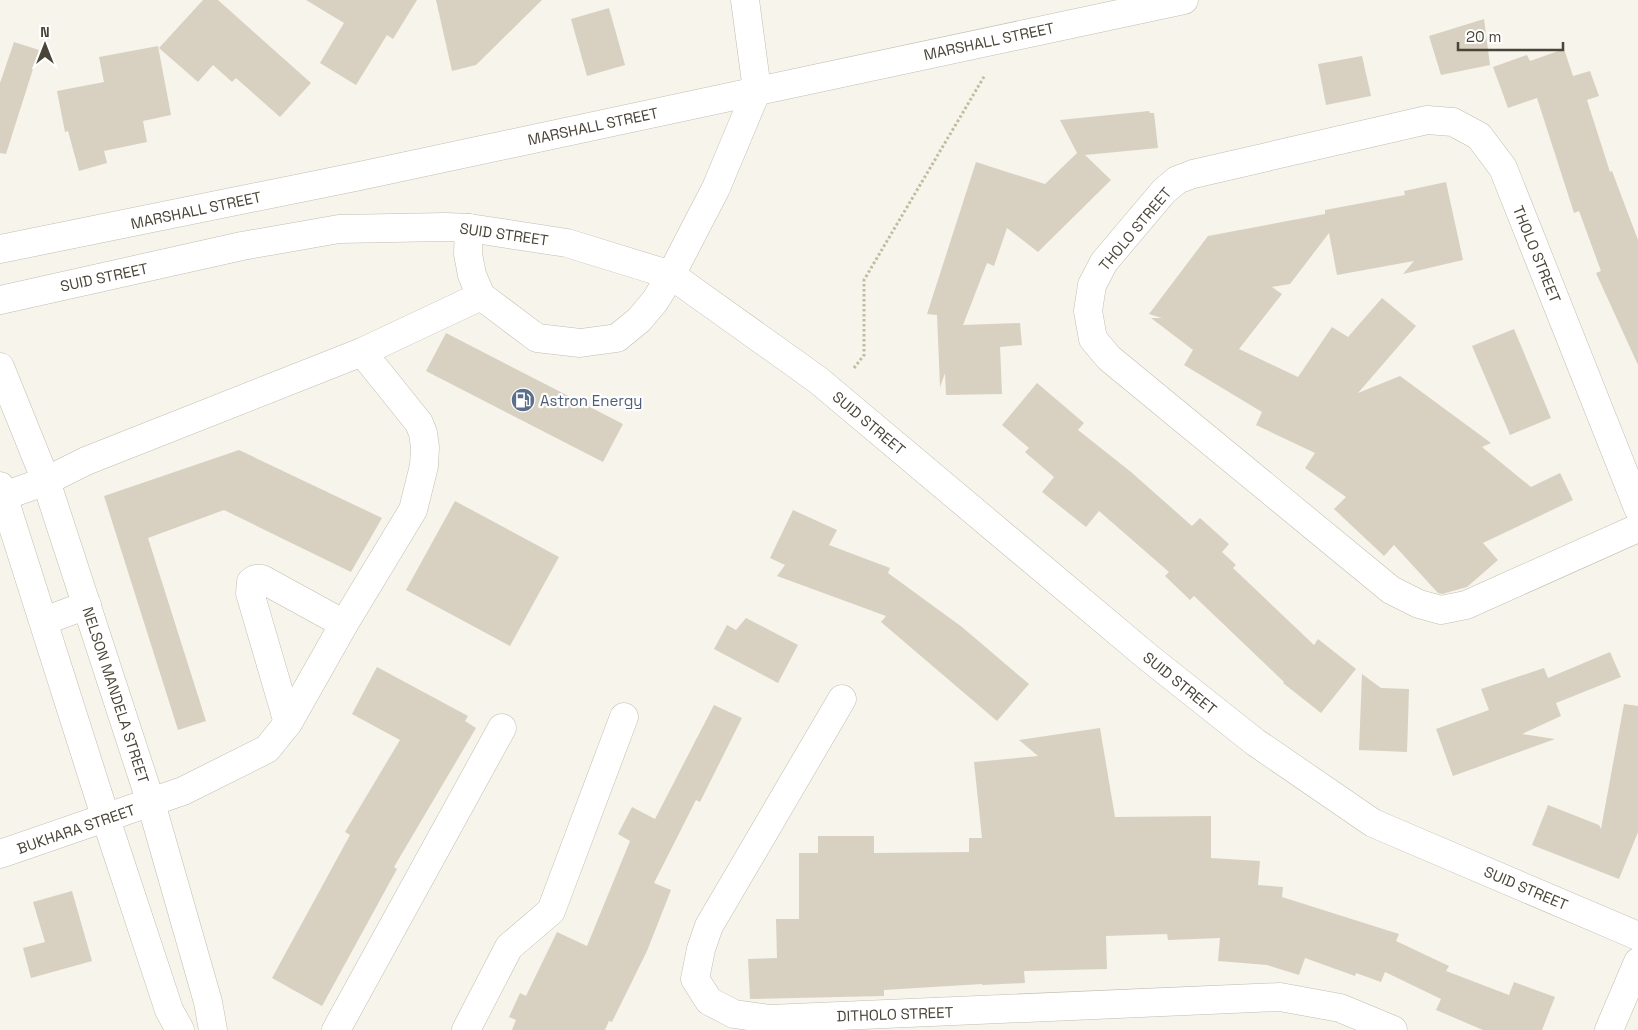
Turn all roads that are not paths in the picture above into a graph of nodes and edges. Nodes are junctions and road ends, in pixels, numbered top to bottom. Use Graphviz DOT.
graph roads {
  1 [pos="745,0"];
  2 [pos="1184,0"];
  3 [pos="757,90"];
  4 [pos="469,228"];
  5 [pos="0,248"];
  6 [pos="671,275"];
  7 [pos="481,296"];
  8 [pos="0,300"];
  9 [pos="362,352"];
  10 [pos="0,367"];
  11 [pos="46,481"];
  12 [pos="2,491"];
  13 [pos="1638,508"];
  14 [pos="1638,528"];
  15 [pos="87,605"];
  16 [pos="44,621"];
  17 [pos="344,624"];
  18 [pos="842,699"];
  19 [pos="624,717"];
  20 [pos="288,723"];
  21 [pos="502,728"];
  22 [pos="151,803"];
  23 [pos="106,819"];
  24 [pos="0,854"];
  25 [pos="1638,936"];
  26 [pos="1638,962"];
  27 [pos="180,1030"];
  28 [pos="213,1030"];
  29 [pos="336,1030"];
  30 [pos="466,1030"];
  31 [pos="1392,1030"];
  32 [pos="1609,1030"];
  1 -- 3 [label="street"];
  2 -- 3 [label="street, MARSHALL STREET"];
  3 -- 5 [label="street, MARSHALL STREET"];
  3 -- 6 [label="street"];
  4 -- 6 [label="street, SUID STREET"];
  4 -- 7 [label="street"];
  4 -- 8 [label="street, SUID STREET"];
  6 -- 7 [label="street"];
  6 -- 25 [label="street, SUID STREET"];
  7 -- 9 [label="street"];
  9 -- 11 [label="street"];
  9 -- 17 [label="street, BUKHARA STREET"];
  10 -- 11 [label="street, NELSON MANDELA STREET"];
  11 -- 12 [label="street"];
  11 -- 15 [label="street, NELSON MANDELA STREET"];
  12 -- 16 [label="street"];
  13 -- 14 [label="street, THOLO STREET"];
  15 -- 16 [label="street"];
  15 -- 22 [label="street, NELSON MANDELA STREET"];
  16 -- 23 [label="street"];
  17 -- 20 [label="street, BUKHARA STREET"];
  17 -- 20 [label="street"];
  18 -- 31 [label="street, DITHOLO STREET"];
  19 -- 30 [label="street"];
  20 -- 22 [label="street, BUKHARA STREET"];
  21 -- 29 [label="street"];
  22 -- 23 [label="street, BUKHARA STREET"];
  22 -- 28 [label="street, NELSON MANDELA STREET"];
  23 -- 24 [label="street, BUKHARA STREET"];
  23 -- 27 [label="street"];
  26 -- 32 [label="street"];
}
